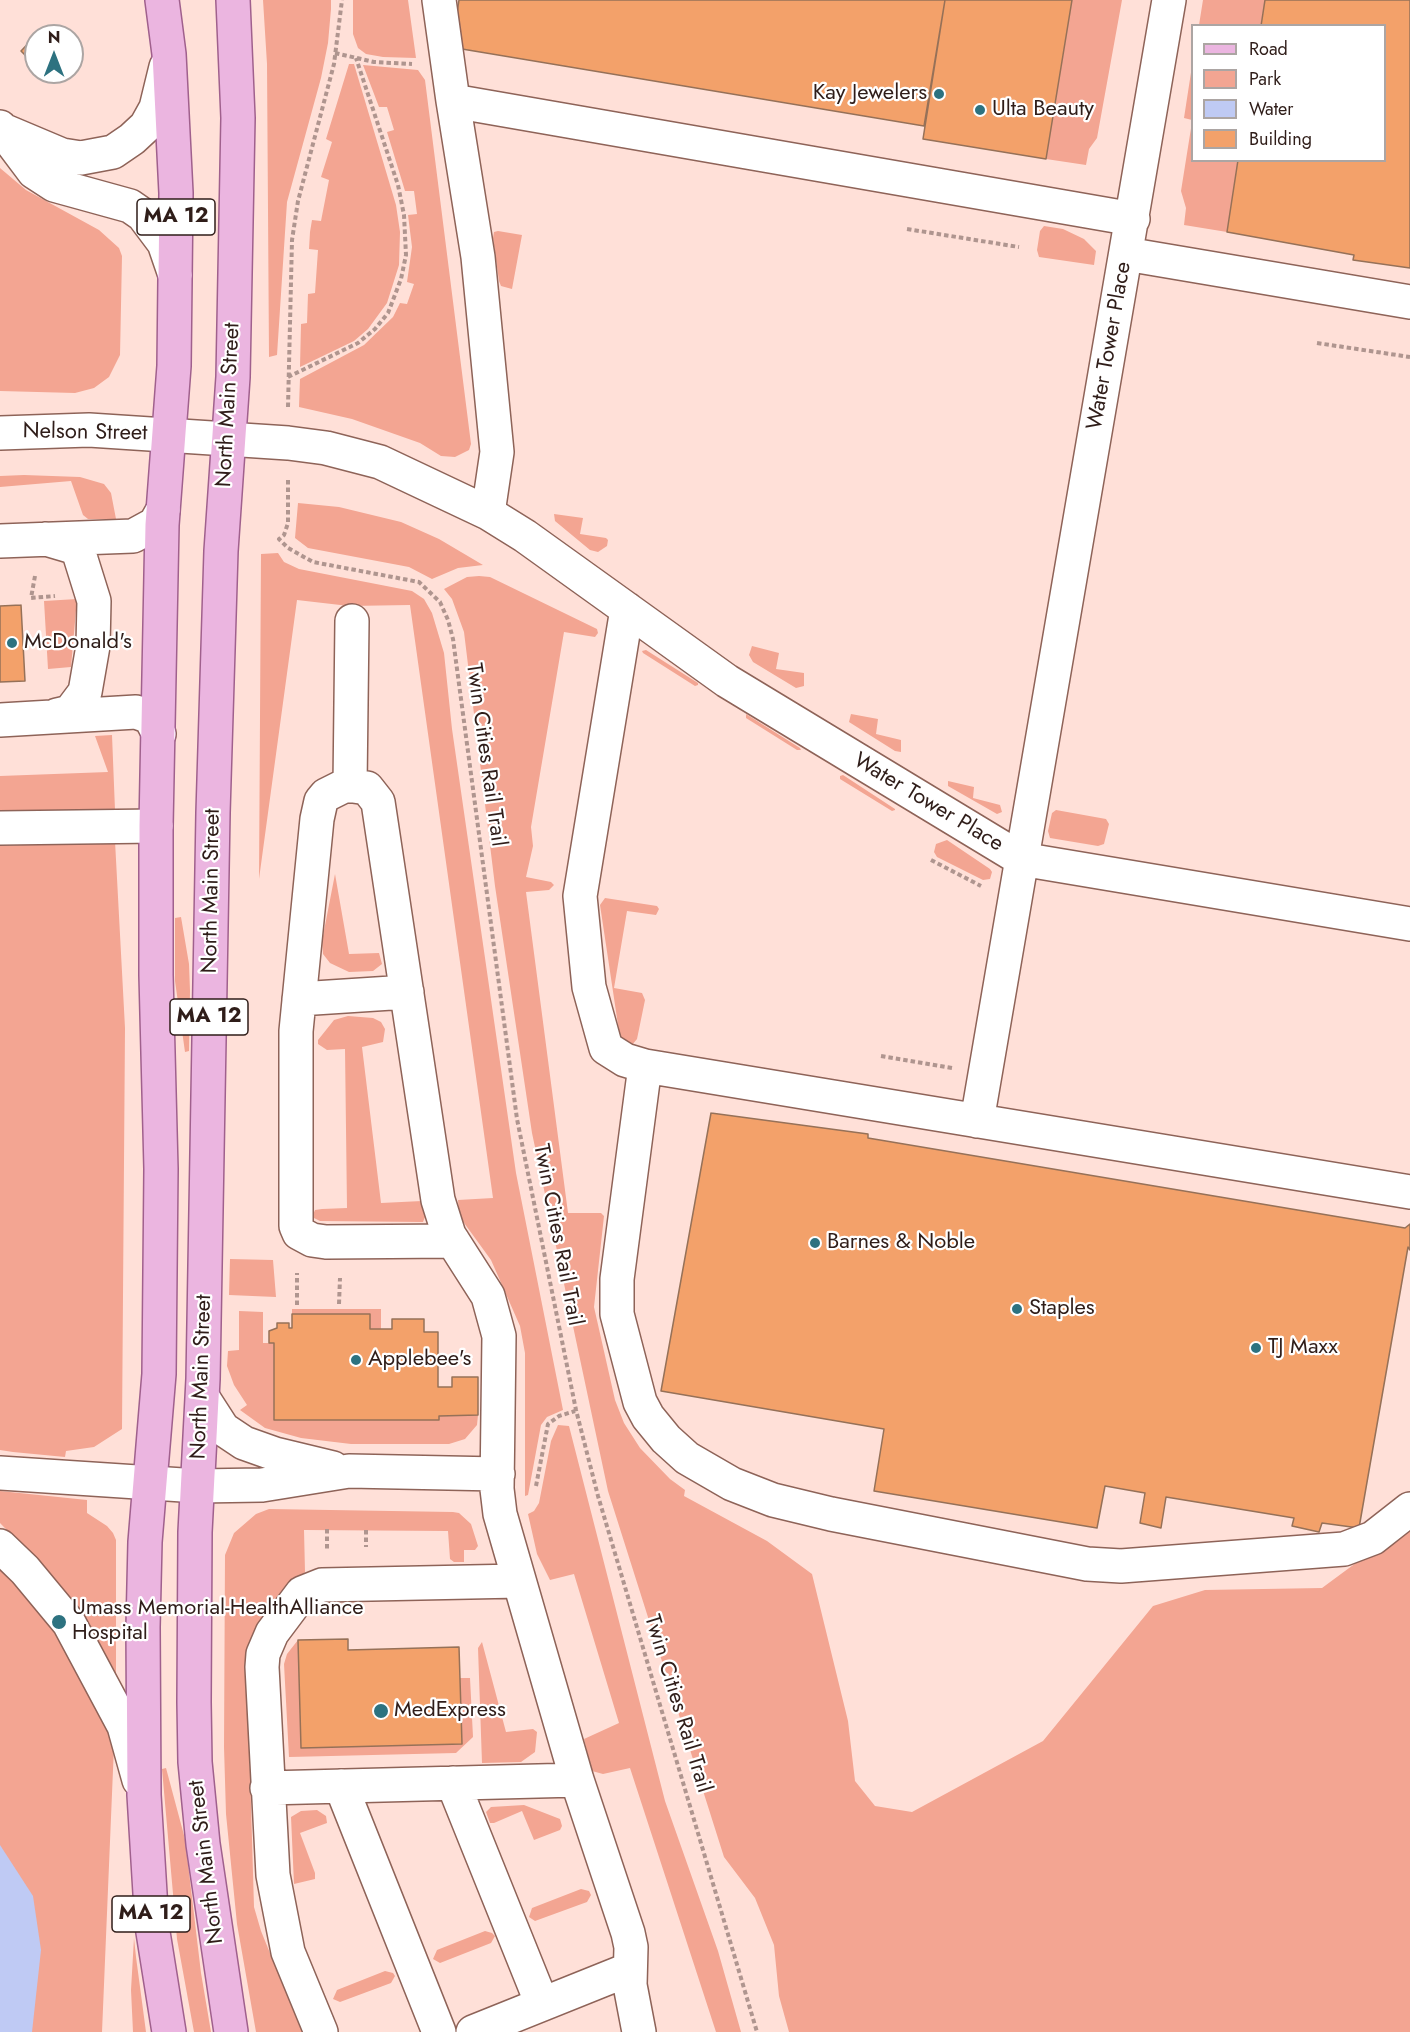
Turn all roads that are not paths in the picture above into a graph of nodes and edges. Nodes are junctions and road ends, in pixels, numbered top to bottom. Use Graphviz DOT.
graph roads {
  1 [pos="162,0"];
  2 [pos="233,0"];
  3 [pos="440,0"];
  4 [pos="1169,0"];
  5 [pos="169,54"];
  6 [pos="453,101"];
  7 [pos="2,129"];
  8 [pos="1133,219"];
  9 [pos="1126,254"];
  10 [pos="175,275"];
  11 [pos="1410,302"];
  12 [pos="0,432"];
  13 [pos="170,435"];
  14 [pos="229,438"];
  15 [pos="163,510"];
  16 [pos="489,513"];
  17 [pos="46,540"];
  18 [pos="0,541"];
  19 [pos="627,609"];
  20 [pos="352,621"];
  21 [pos="0,698"];
  22 [pos="48,716"];
  23 [pos="0,720"];
  24 [pos="159,734"];
  25 [pos="350,786"];
  26 [pos="156,826"];
  27 [pos="0,828"];
  28 [pos="1021,859"];
  29 [pos="1410,924"];
  30 [pos="407,992"];
  31 [pos="299,999"];
  32 [pos="645,1066"];
  33 [pos="977,1120"];
  34 [pos="1410,1192"];
  35 [pos="453,1241"];
  36 [pos="202,1398"];
  37 [pos="349,1471"];
  38 [pos="0,1473"];
  39 [pos="150,1482"];
  40 [pos="198,1486"];
  41 [pos="498,1489"];
  42 [pos="1410,1509"];
  43 [pos="0,1546"];
  44 [pos="519,1581"];
  45 [pos="578,1780"];
  46 [pos="453,1783"];
  47 [pos="341,1786"];
  48 [pos="267,1788"];
  49 [pos="144,1795"];
  50 [pos="630,1969"];
  51 [pos="528,2017"];
  52 [pos="169,2032"];
  53 [pos="231,2032"];
  54 [pos="321,2032"];
  55 [pos="440,2032"];
  56 [pos="473,2032"];
  57 [pos="639,2032"];
  1 -- 5 [label="main road, North Main Street / MA 12"];
  2 -- 14 [label="main road, North Main Street / MA 12"];
  3 -- 6 [label="street"];
  4 -- 8 [label="street, Water Tower Place"];
  5 -- 7 [label="street"];
  5 -- 10 [label="main road, North Main Street / MA 12"];
  6 -- 8 [label="street"];
  6 -- 16 [label="street"];
  7 -- 10 [label="street"];
  8 -- 9 [label="street, Water Tower Place"];
  9 -- 11 [label="street"];
  9 -- 28 [label="street, Water Tower Place"];
  10 -- 13 [label="main road, North Main Street / MA 12"];
  12 -- 13 [label="street, Nelson Street"];
  13 -- 14 [label="street, Nelson Street"];
  13 -- 15 [label="main road, North Main Street / MA 12"];
  14 -- 16 [label="street, Water Tower Place"];
  14 -- 36 [label="main road, North Main Street / MA 12"];
  15 -- 17 [label="street"];
  15 -- 24 [label="main road, North Main Street / MA 12"];
  16 -- 19 [label="street, Water Tower Place"];
  17 -- 18 [label="street"];
  17 -- 22 [label="street"];
  19 -- 28 [label="street, Water Tower Place"];
  19 -- 32 [label="street"];
  20 -- 25 [label="street"];
  21 -- 22 [label="street"];
  22 -- 23 [label="street"];
  22 -- 24 [label="street"];
  24 -- 26 [label="main road, North Main Street / MA 12"];
  25 -- 30 [label="street"];
  25 -- 31 [label="street"];
  26 -- 27 [label="street"];
  26 -- 39 [label="main road, North Main Street / MA 12"];
  28 -- 29 [label="street"];
  28 -- 33 [label="street"];
  30 -- 31 [label="street"];
  30 -- 35 [label="street"];
  31 -- 35 [label="street"];
  32 -- 33 [label="street"];
  32 -- 42 [label="street"];
  33 -- 34 [label="street"];
  35 -- 41 [label="street"];
  36 -- 37 [label="street"];
  36 -- 40 [label="main road, North Main Street / MA 12"];
  37 -- 40 [label="street"];
  37 -- 41 [label="street"];
  38 -- 39 [label="street"];
  39 -- 40 [label="street"];
  39 -- 49 [label="main road, North Main Street / MA 12"];
  40 -- 53 [label="main road, North Main Street / MA 12"];
  41 -- 44 [label="street"];
  43 -- 49 [label="street"];
  44 -- 45 [label="street"];
  44 -- 48 [label="street"];
  45 -- 46 [label="street"];
  45 -- 50 [label="street"];
  46 -- 47 [label="street"];
  46 -- 51 [label="street"];
  47 -- 48 [label="street"];
  47 -- 55 [label="street"];
  48 -- 54 [label="street"];
  49 -- 52 [label="main road, North Main Street / MA 12"];
  50 -- 51 [label="street"];
  50 -- 57 [label="street"];
  51 -- 56 [label="street"];
}
